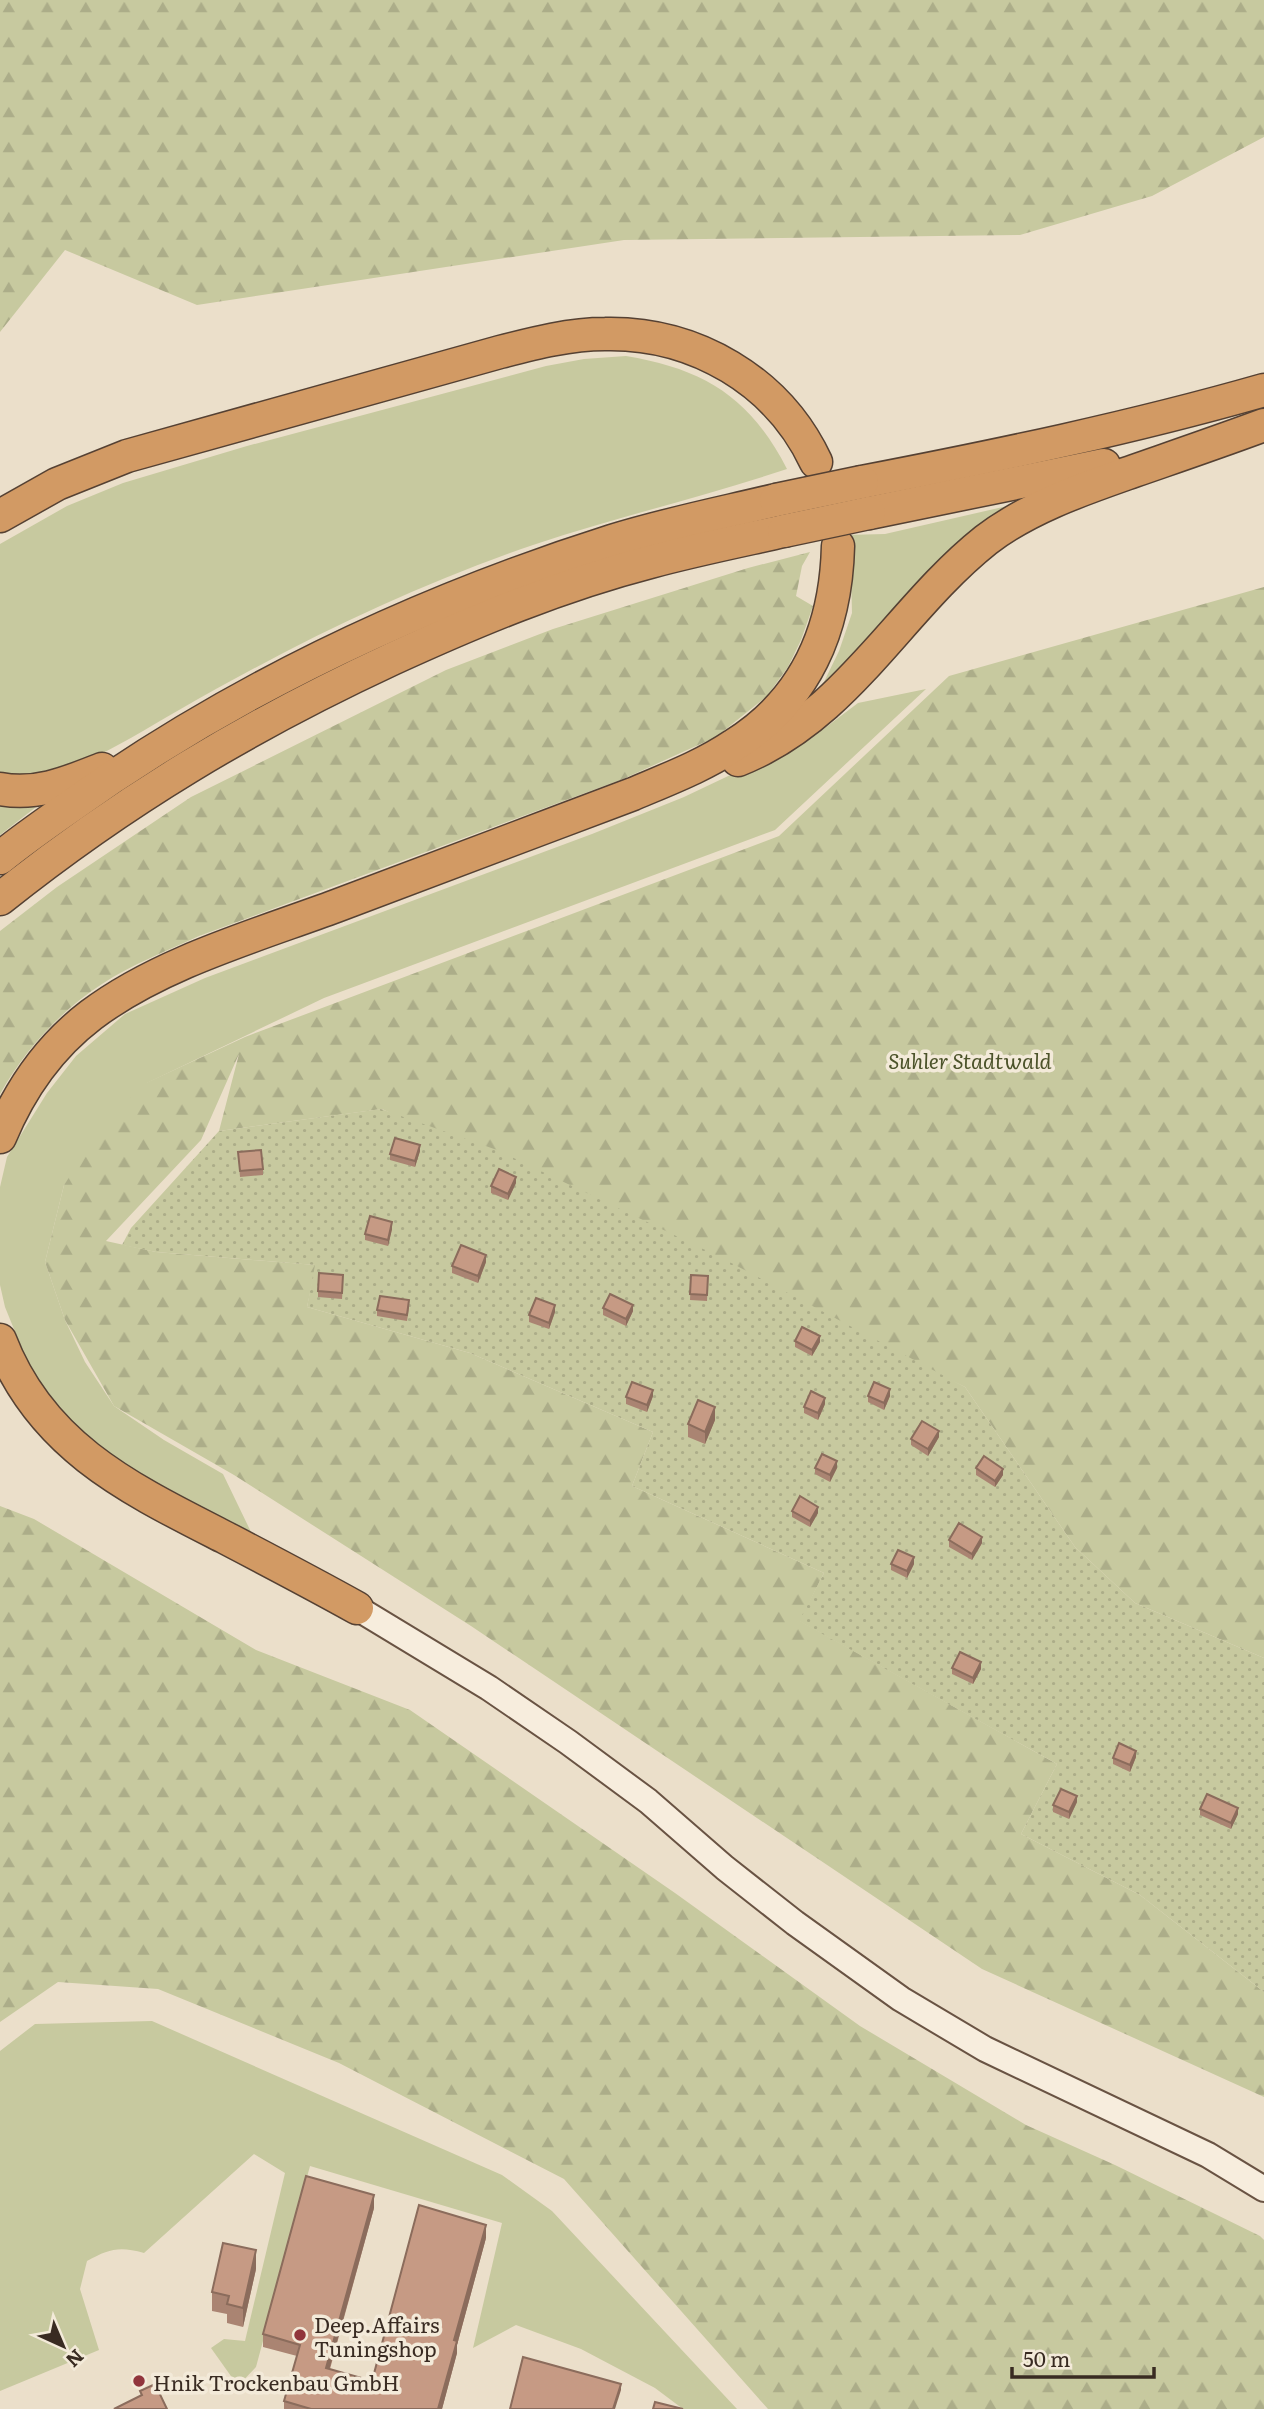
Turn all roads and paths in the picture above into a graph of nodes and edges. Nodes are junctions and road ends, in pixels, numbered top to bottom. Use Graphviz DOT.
graph roads {
  1 [pos="1264,390"];
  2 [pos="1264,425"];
  3 [pos="816,462"];
  4 [pos="0,516"];
  5 [pos="838,546"];
  6 [pos="162,745"];
  7 [pos="0,789"];
  8 [pos="633,794"];
  9 [pos="0,858"];
  10 [pos="0,899"];
  11 [pos="0,1137"];
  12 [pos="0,1339"];
  13 [pos="357,1608"];
  14 [pos="1264,2189"];
  1 -- 6 [label="highway, bridge"];
  2 -- 8 [label="highway"];
  2 -- 10 [label="highway, bridge"];
  3 -- 4 [label="highway"];
  5 -- 8 [label="highway"];
  6 -- 7 [label="highway"];
  6 -- 9 [label="highway"];
  8 -- 11 [label="highway"];
  12 -- 13 [label="highway"];
  13 -- 14 [label="main road"];
}
